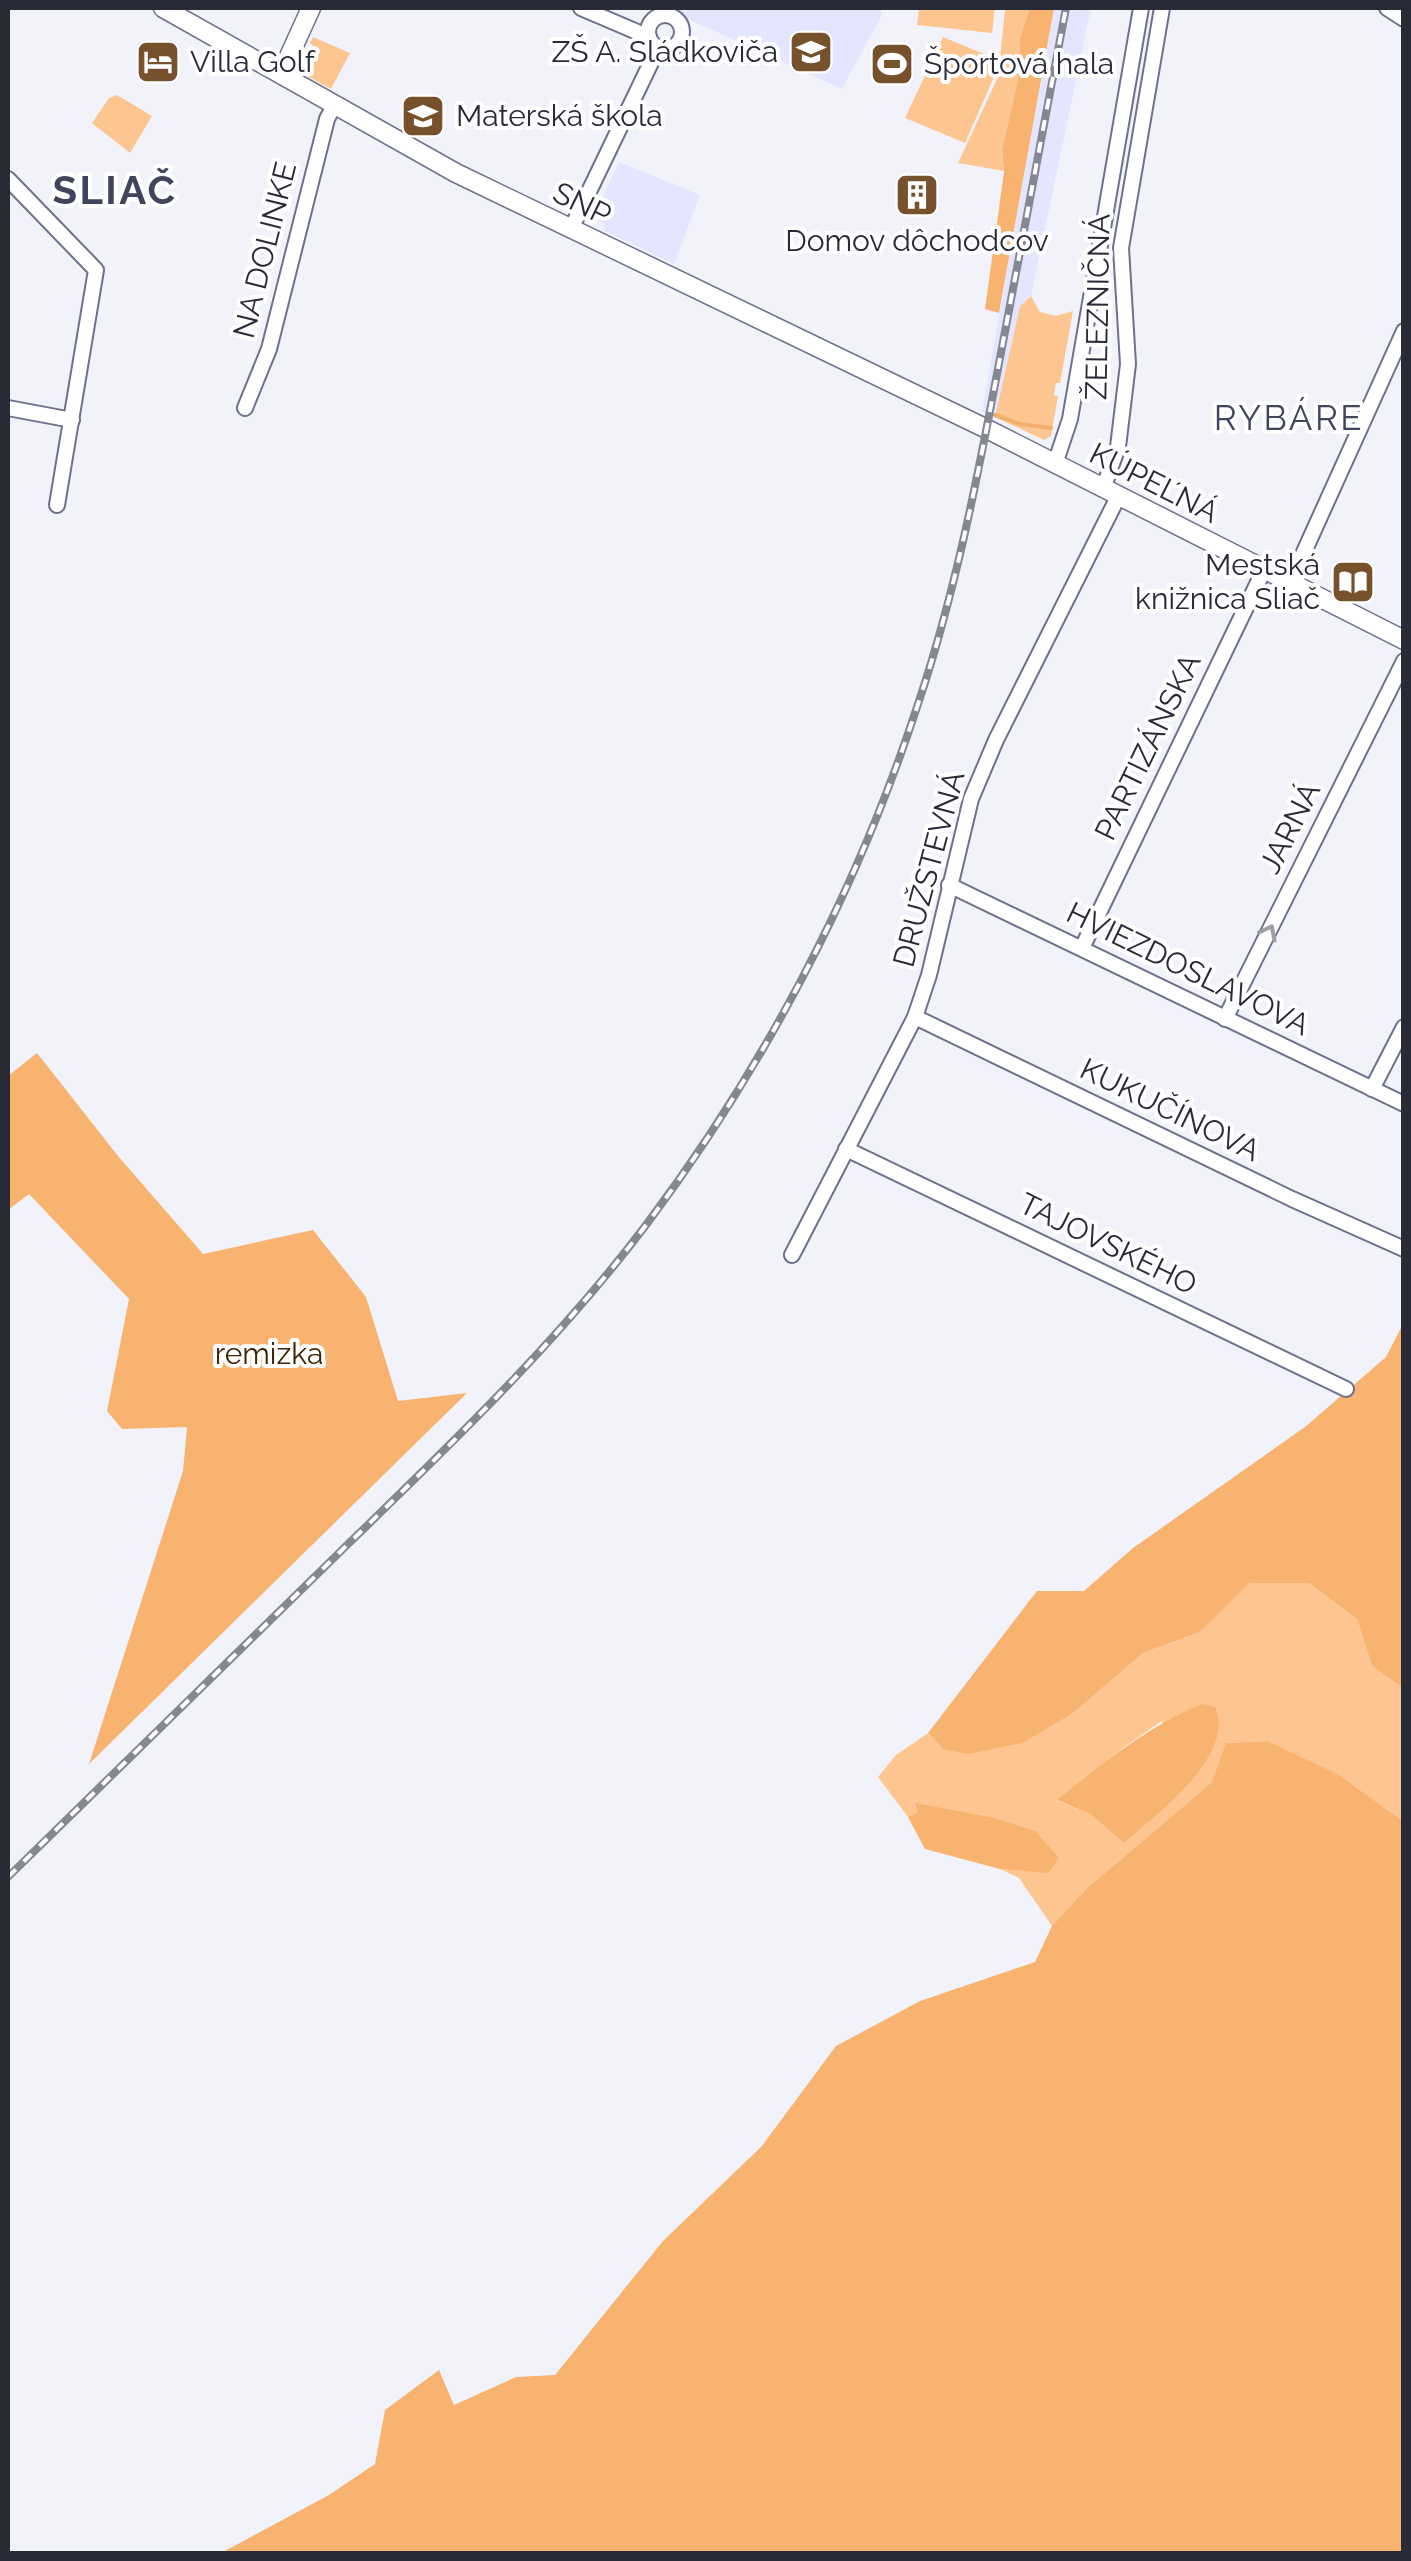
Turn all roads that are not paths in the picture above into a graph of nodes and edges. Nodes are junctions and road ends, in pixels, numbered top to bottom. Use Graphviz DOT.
graph roads {
  1 [pos="162,8"];
  2 [pos="311,8"];
  3 [pos="581,8"];
  4 [pos="1142,8"];
  5 [pos="1162,8"];
  6 [pos="1387,8"];
  7 [pos="1404,20"];
  8 [pos="652,40"];
  9 [pos="281,74"];
  10 [pos="334,104"];
  11 [pos="8,180"];
  12 [pos="571,229"];
  13 [pos="1404,331"];
  14 [pos="8,408"];
  15 [pos="246,408"];
  16 [pos="72,420"];
  17 [pos="987,430"];
  18 [pos="1055,464"];
  19 [pos="1111,493"];
  20 [pos="57,504"];
  21 [pos="1264,570"];
  22 [pos="1290,582"];
  23 [pos="1404,640"];
  24 [pos="1404,661"];
  25 [pos="948,884"];
  26 [pos="1082,948"];
  27 [pos="914,1017"];
  28 [pos="1225,1019"];
  29 [pos="1404,1027"];
  30 [pos="1372,1089"];
  31 [pos="1404,1104"];
  32 [pos="846,1149"];
  33 [pos="1404,1249"];
  34 [pos="792,1255"];
  35 [pos="1346,1389"];
  1 -- 9 [label="street, SNP"];
  2 -- 9 [label="street"];
  3 -- 8 [label="street"];
  4 -- 18 [label="street, ŽELEZNIČNÁ"];
  5 -- 19 [label="street, ŽELEZNIČNÁ"];
  6 -- 7 [label="street"];
  8 -- 8 [label="street"];
  8 -- 12 [label="street"];
  9 -- 10 [label="street, SNP"];
  10 -- 12 [label="street, SNP"];
  10 -- 15 [label="street, NA DOLINKE"];
  11 -- 16 [label="street"];
  12 -- 17 [label="street, SNP"];
  13 -- 22 [label="street"];
  14 -- 16 [label="street"];
  16 -- 20 [label="street"];
  17 -- 18 [label="street, KÚPEĽNÁ"];
  18 -- 19 [label="street, KÚPEĽNÁ"];
  19 -- 21 [label="street, KÚPEĽNÁ"];
  19 -- 25 [label="street, DRUŽSTEVNÁ"];
  21 -- 22 [label="street, KÚPEĽNÁ"];
  21 -- 26 [label="street, PARTIZÁNSKA"];
  22 -- 23 [label="street, KÚPEĽNÁ"];
  28 -- 24 [label="street, JARNÁ, one-way"];
  25 -- 26 [label="street, HVIEZDOSLAVOVA"];
  25 -- 27 [label="street, DRUŽSTEVNÁ"];
  26 -- 28 [label="street, HVIEZDOSLAVOVA"];
  27 -- 32 [label="street, DRUŽSTEVNÁ"];
  27 -- 33 [label="street, KUKUČÍNOVA"];
  28 -- 30 [label="street, HVIEZDOSLAVOVA"];
  29 -- 30 [label="street"];
  30 -- 31 [label="street, HVIEZDOSLAVOVA"];
  32 -- 34 [label="street, DRUŽSTEVNÁ"];
  32 -- 35 [label="street, TAJOVSKÉHO"];
}
